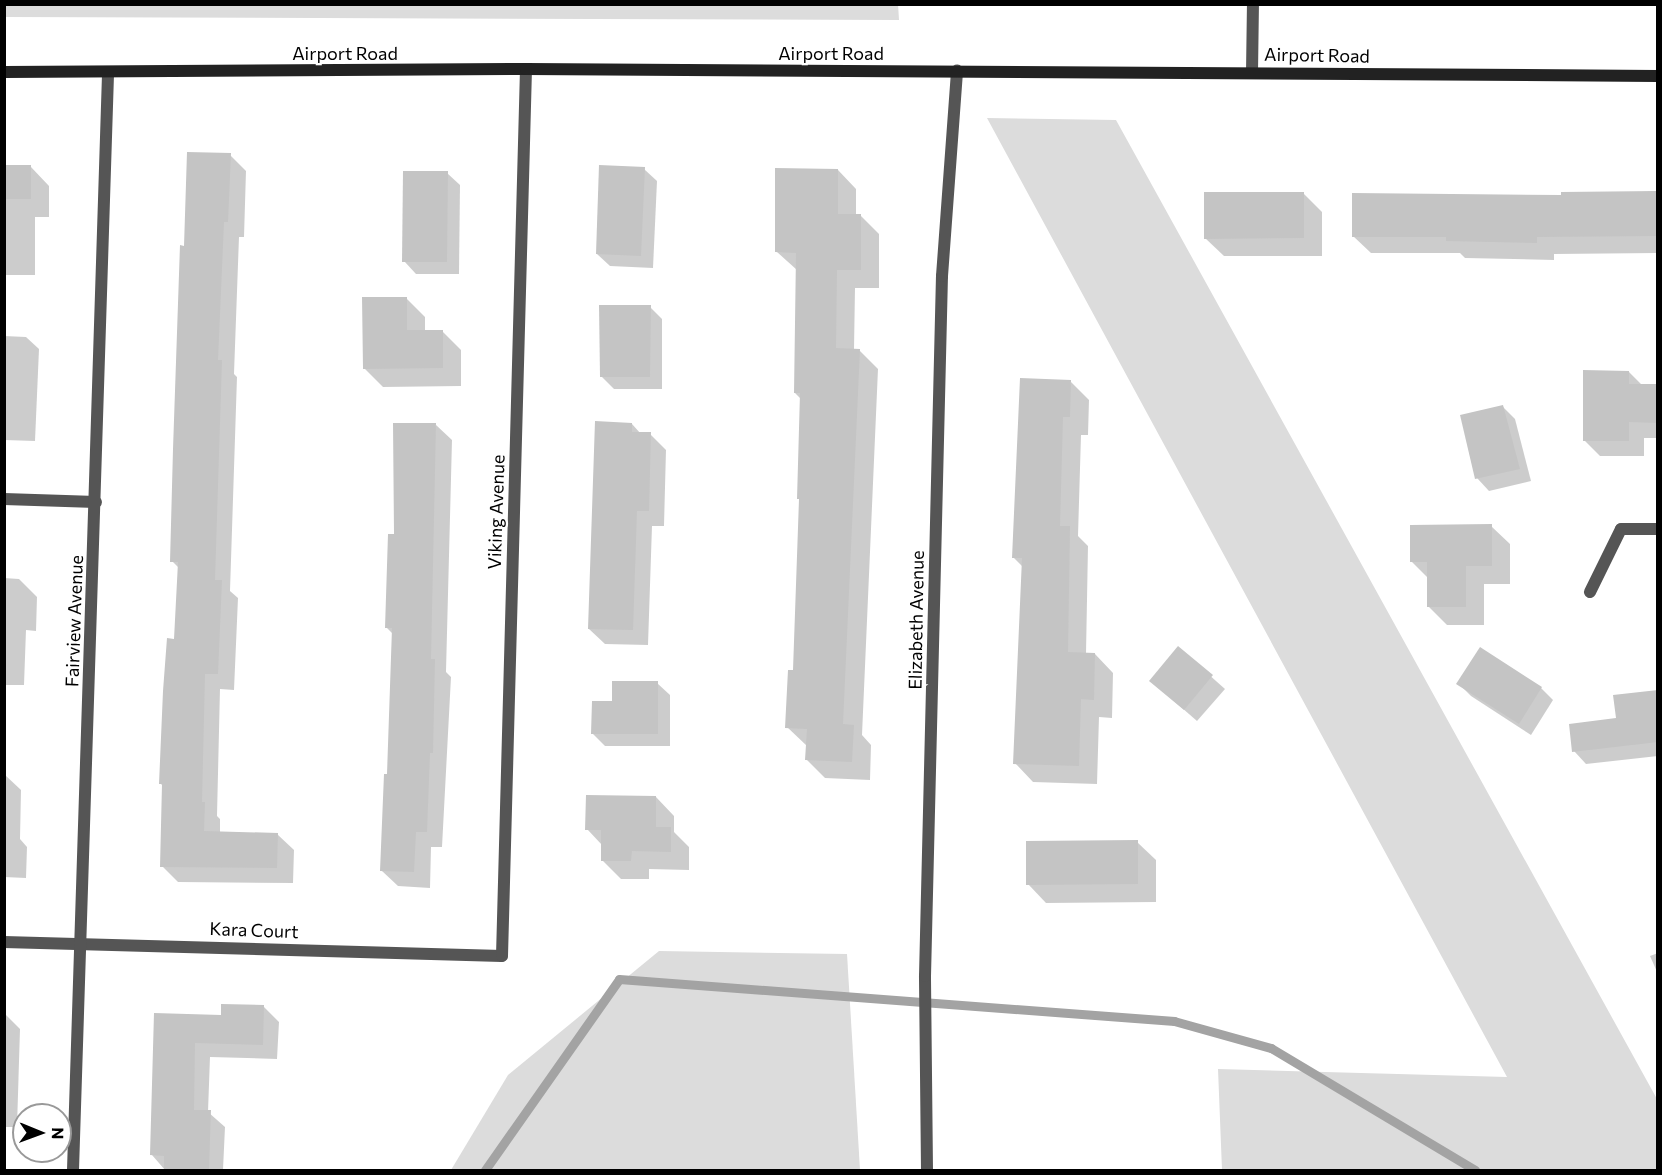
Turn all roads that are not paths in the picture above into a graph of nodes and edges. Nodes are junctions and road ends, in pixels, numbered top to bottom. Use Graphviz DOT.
graph roads {
  1 [pos="1253,4"];
  2 [pos="526,69"];
  3 [pos="957,71"];
  4 [pos="4,72"];
  5 [pos="108,73"];
  6 [pos="1252,73"];
  7 [pos="1658,76"];
  8 [pos="4,500"];
  9 [pos="96,502"];
  10 [pos="1658,529"];
  11 [pos="1590,592"];
  12 [pos="4,942"];
  13 [pos="81,943"];
  14 [pos="502,956"];
  15 [pos="73,1170"];
  16 [pos="927,1170"];
  1 -- 6 [label="street"];
  2 -- 3 [label="main road, Airport Road"];
  2 -- 5 [label="main road, Airport Road"];
  2 -- 14 [label="street, Viking Avenue"];
  3 -- 6 [label="main road, Airport Road"];
  3 -- 16 [label="street, Elizabeth Avenue"];
  4 -- 5 [label="main road, Airport Road"];
  5 -- 9 [label="street, Fairview Avenue"];
  6 -- 7 [label="main road, Airport Road"];
  8 -- 9 [label="street"];
  9 -- 13 [label="street, Fairview Avenue"];
  10 -- 11 [label="street"];
  12 -- 13 [label="street, Kara Court"];
  13 -- 14 [label="street, Kara Court"];
  13 -- 15 [label="street, Fairview Avenue"];
}
